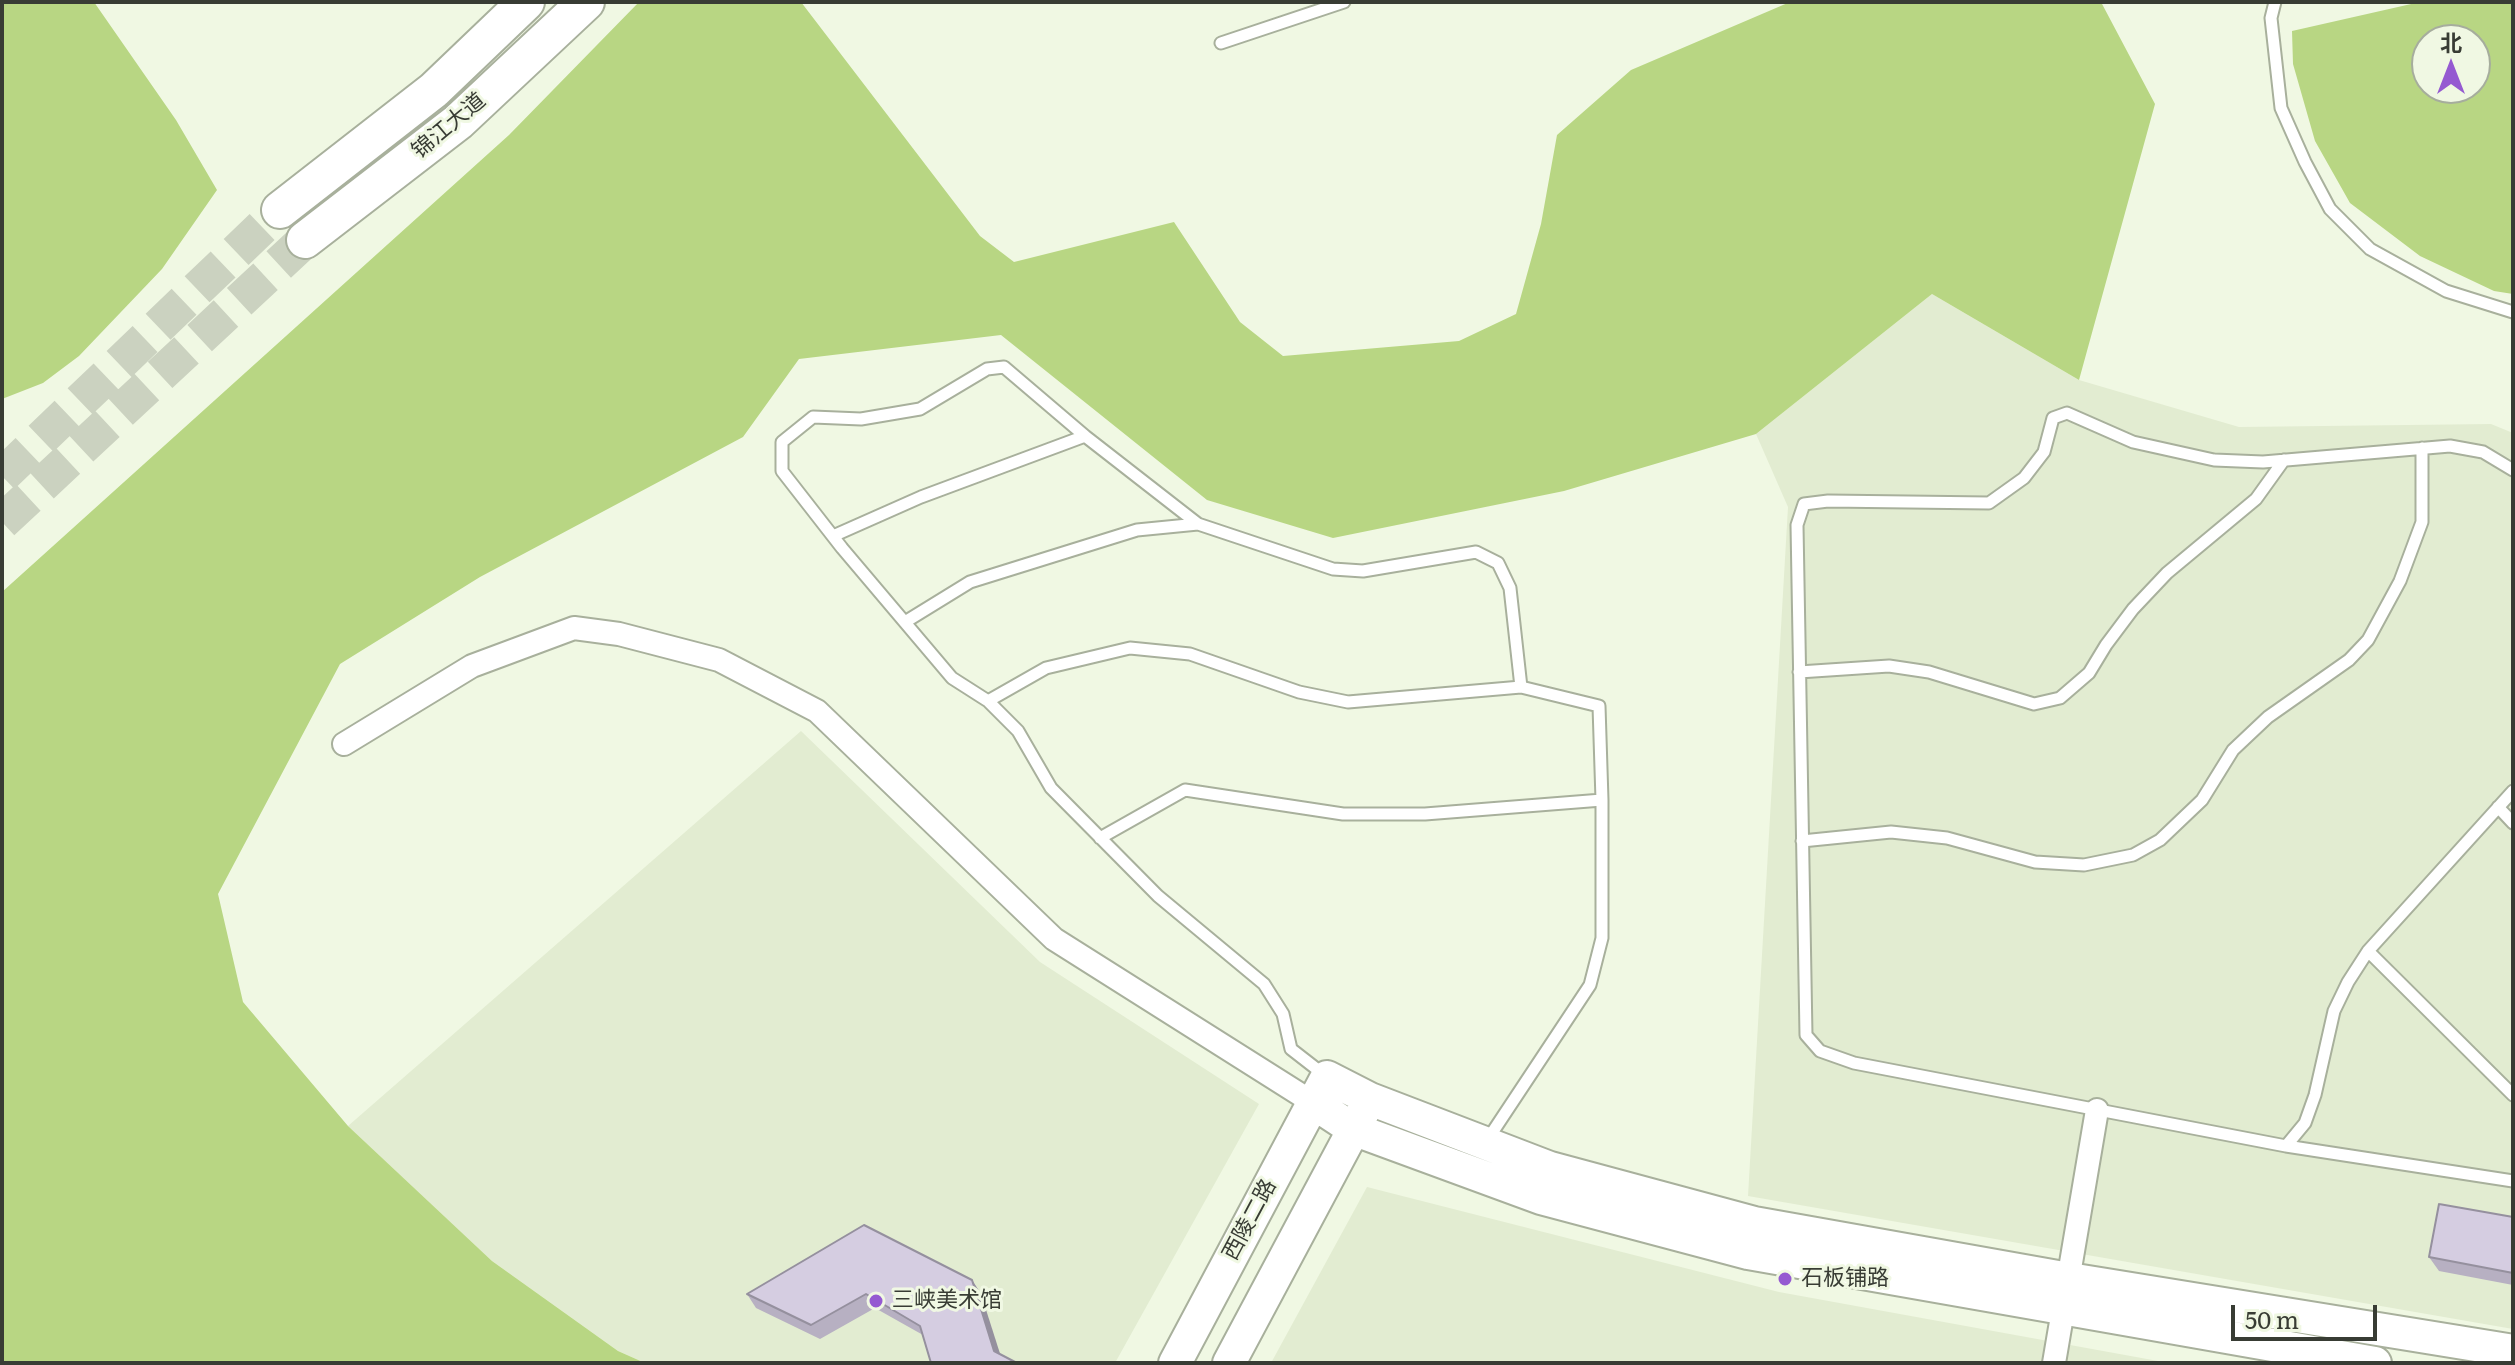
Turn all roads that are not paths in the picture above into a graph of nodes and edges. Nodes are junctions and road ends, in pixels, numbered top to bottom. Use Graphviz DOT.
graph roads {
  1 [pos="526,2"];
  2 [pos="586,2"];
  3 [pos="1344,2"];
  4 [pos="2275,2"];
  5 [pos="1221,43"];
  6 [pos="280,210"];
  7 [pos="305,240"];
  8 [pos="2513,312"];
  9 [pos="1085,436"];
  10 [pos="2422,448"];
  11 [pos="2284,460"];
  12 [pos="2513,470"];
  13 [pos="1198,524"];
  14 [pos="833,536"];
  15 [pos="905,622"];
  16 [pos="1799,672"];
  17 [pos="1521,687"];
  18 [pos="988,701"];
  19 [pos="344,744"];
  20 [pos="2513,791"];
  21 [pos="1602,800"];
  22 [pos="2498,807"];
  23 [pos="2513,823"];
  24 [pos="1100,838"];
  25 [pos="1802,841"];
  26 [pos="2368,951"];
  27 [pos="1320,1090"];
  28 [pos="2513,1095"];
  29 [pos="1370,1099"];
  30 [pos="2097,1110"];
  31 [pos="1353,1129"];
  32 [pos="1485,1143"];
  33 [pos="2286,1146"];
  34 [pos="2513,1181"];
  35 [pos="2066,1294"];
  36 [pos="2513,1351"];
  37 [pos="1175,1363"];
  38 [pos="1229,1363"];
  39 [pos="2054,1363"];
  40 [pos="2375,1363"];
  1 -- 6 [label="main road, 锦江大道"];
  2 -- 7 [label="main road, 锦江大道"];
  3 -- 5 [label="lane"];
  4 -- 8 [label="lane"];
  9 -- 13 [label="lane"];
  9 -- 14 [label="lane"];
  9 -- 14 [label="lane"];
  10 -- 11 [label="lane"];
  10 -- 12 [label="lane"];
  10 -- 25 [label="lane"];
  11 -- 16 [label="lane"];
  11 -- 16 [label="lane"];
  13 -- 15 [label="lane"];
  13 -- 17 [label="lane"];
  14 -- 15 [label="lane"];
  15 -- 18 [label="lane"];
  16 -- 25 [label="lane"];
  17 -- 18 [label="lane"];
  17 -- 21 [label="lane"];
  18 -- 24 [label="lane"];
  19 -- 27 [label="street"];
  20 -- 22 [label="lane"];
  21 -- 24 [label="lane"];
  21 -- 32 [label="lane"];
  22 -- 23 [label="lane"];
  22 -- 26 [label="lane"];
  24 -- 27 [label="lane"];
  25 -- 30 [label="lane"];
  26 -- 28 [label="lane"];
  26 -- 33 [label="lane"];
  27 -- 29 [label="main road"];
  27 -- 31 [label="main road"];
  27 -- 37 [label="main road, 西陵二路"];
  29 -- 31 [label="main road"];
  29 -- 32 [label="main road"];
  30 -- 33 [label="lane"];
  30 -- 35 [label="street"];
  31 -- 35 [label="main road"];
  31 -- 38 [label="main road"];
  32 -- 35 [label="main road"];
  33 -- 34 [label="lane"];
  35 -- 36 [label="main road"];
  35 -- 39 [label="street"];
  35 -- 40 [label="main road"];
}
